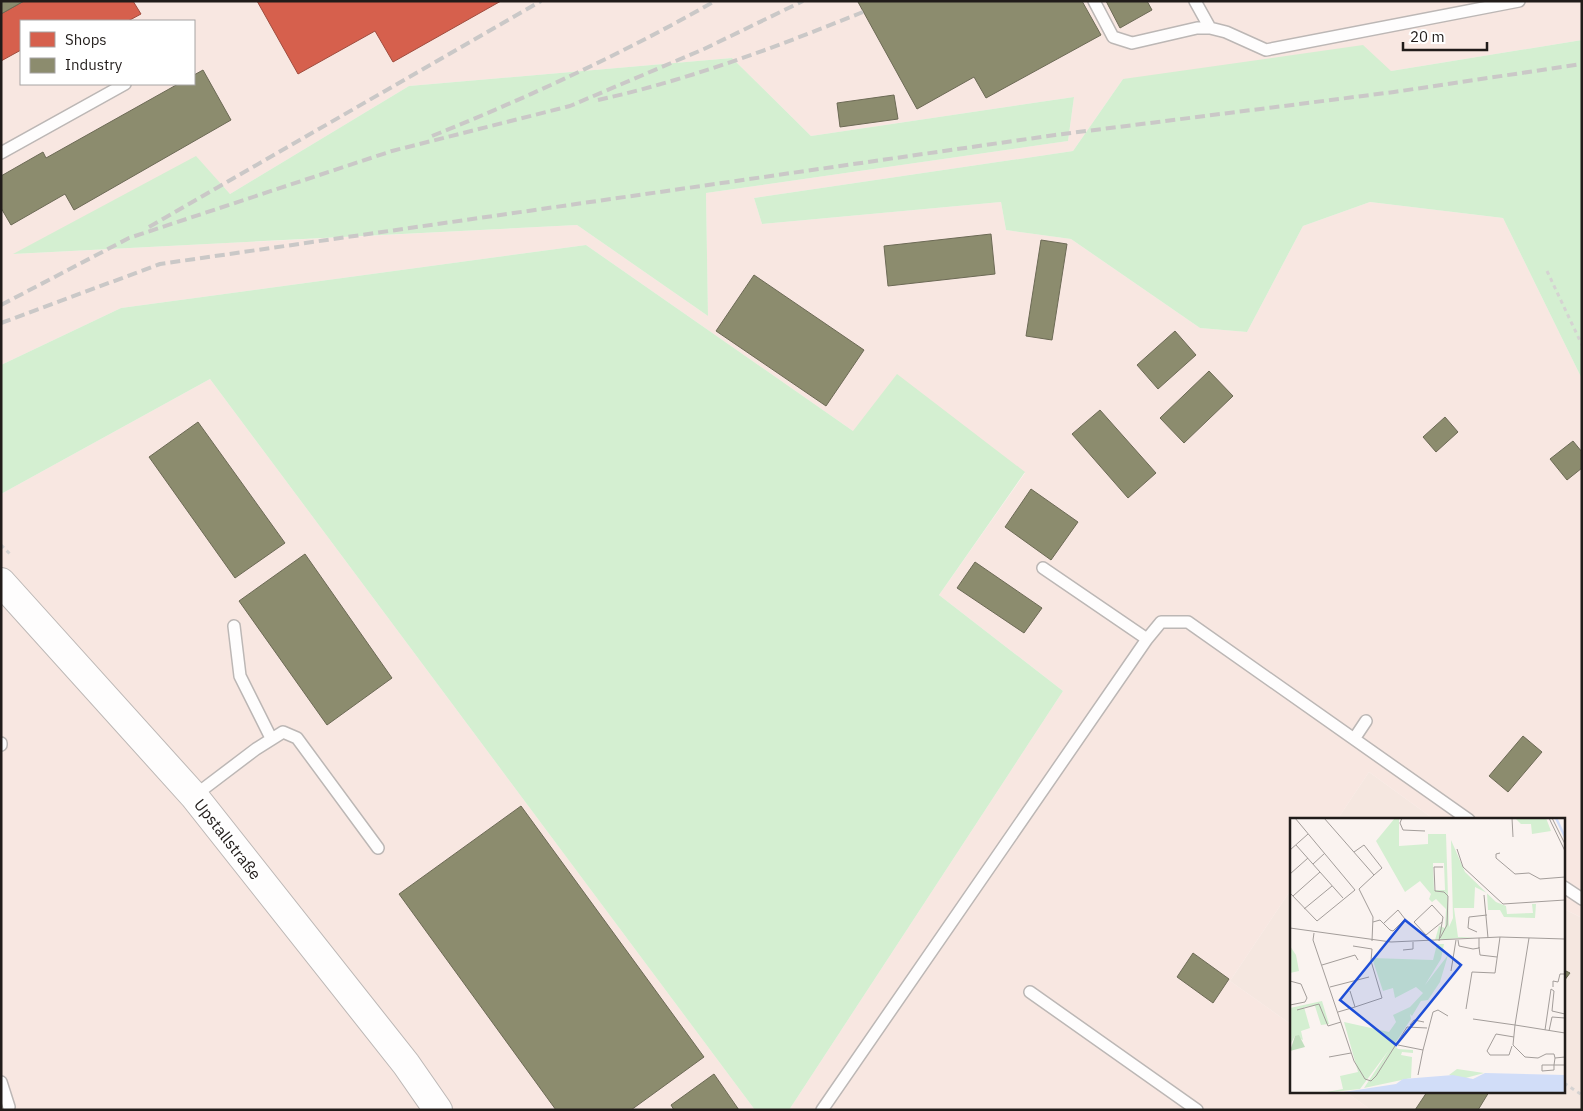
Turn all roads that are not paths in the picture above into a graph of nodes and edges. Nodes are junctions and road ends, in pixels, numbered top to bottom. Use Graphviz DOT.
graph roads {
  1 [pos="1094,1"];
  2 [pos="1195,1"];
  3 [pos="1519,1"];
  4 [pos="1210,28"];
  5 [pos="122,85"];
  6 [pos="1,153"];
  7 [pos="1043,568"];
  8 [pos="1,582"];
  9 [pos="234,626"];
  10 [pos="1147,639"];
  11 [pos="1366,721"];
  12 [pos="271,738"];
  13 [pos="1354,739"];
  14 [pos="194,796"];
  15 [pos="1466,818"];
  16 [pos="378,848"];
  17 [pos="1566,888"];
  18 [pos="1582,899"];
  19 [pos="1030,992"];
  20 [pos="1,1082"];
  21 [pos="10,1109"];
  22 [pos="438,1110"];
  23 [pos="822,1110"];
  24 [pos="1196,1110"];
  1 -- 4 [label="lane"];
  2 -- 4 [label="lane"];
  3 -- 4 [label="lane"];
  5 -- 6 [label="lane"];
  7 -- 10 [label="lane"];
  8 -- 14 [label="street, Upstallstraße"];
  9 -- 12 [label="lane"];
  10 -- 13 [label="lane"];
  10 -- 23 [label="lane"];
  11 -- 13 [label="lane"];
  12 -- 14 [label="lane"];
  12 -- 16 [label="lane"];
  13 -- 15 [label="lane"];
  14 -- 22 [label="street, Upstallstraße"];
  17 -- 18 [label="lane"];
  19 -- 24 [label="lane"];
  20 -- 21 [label="lane"];
}
